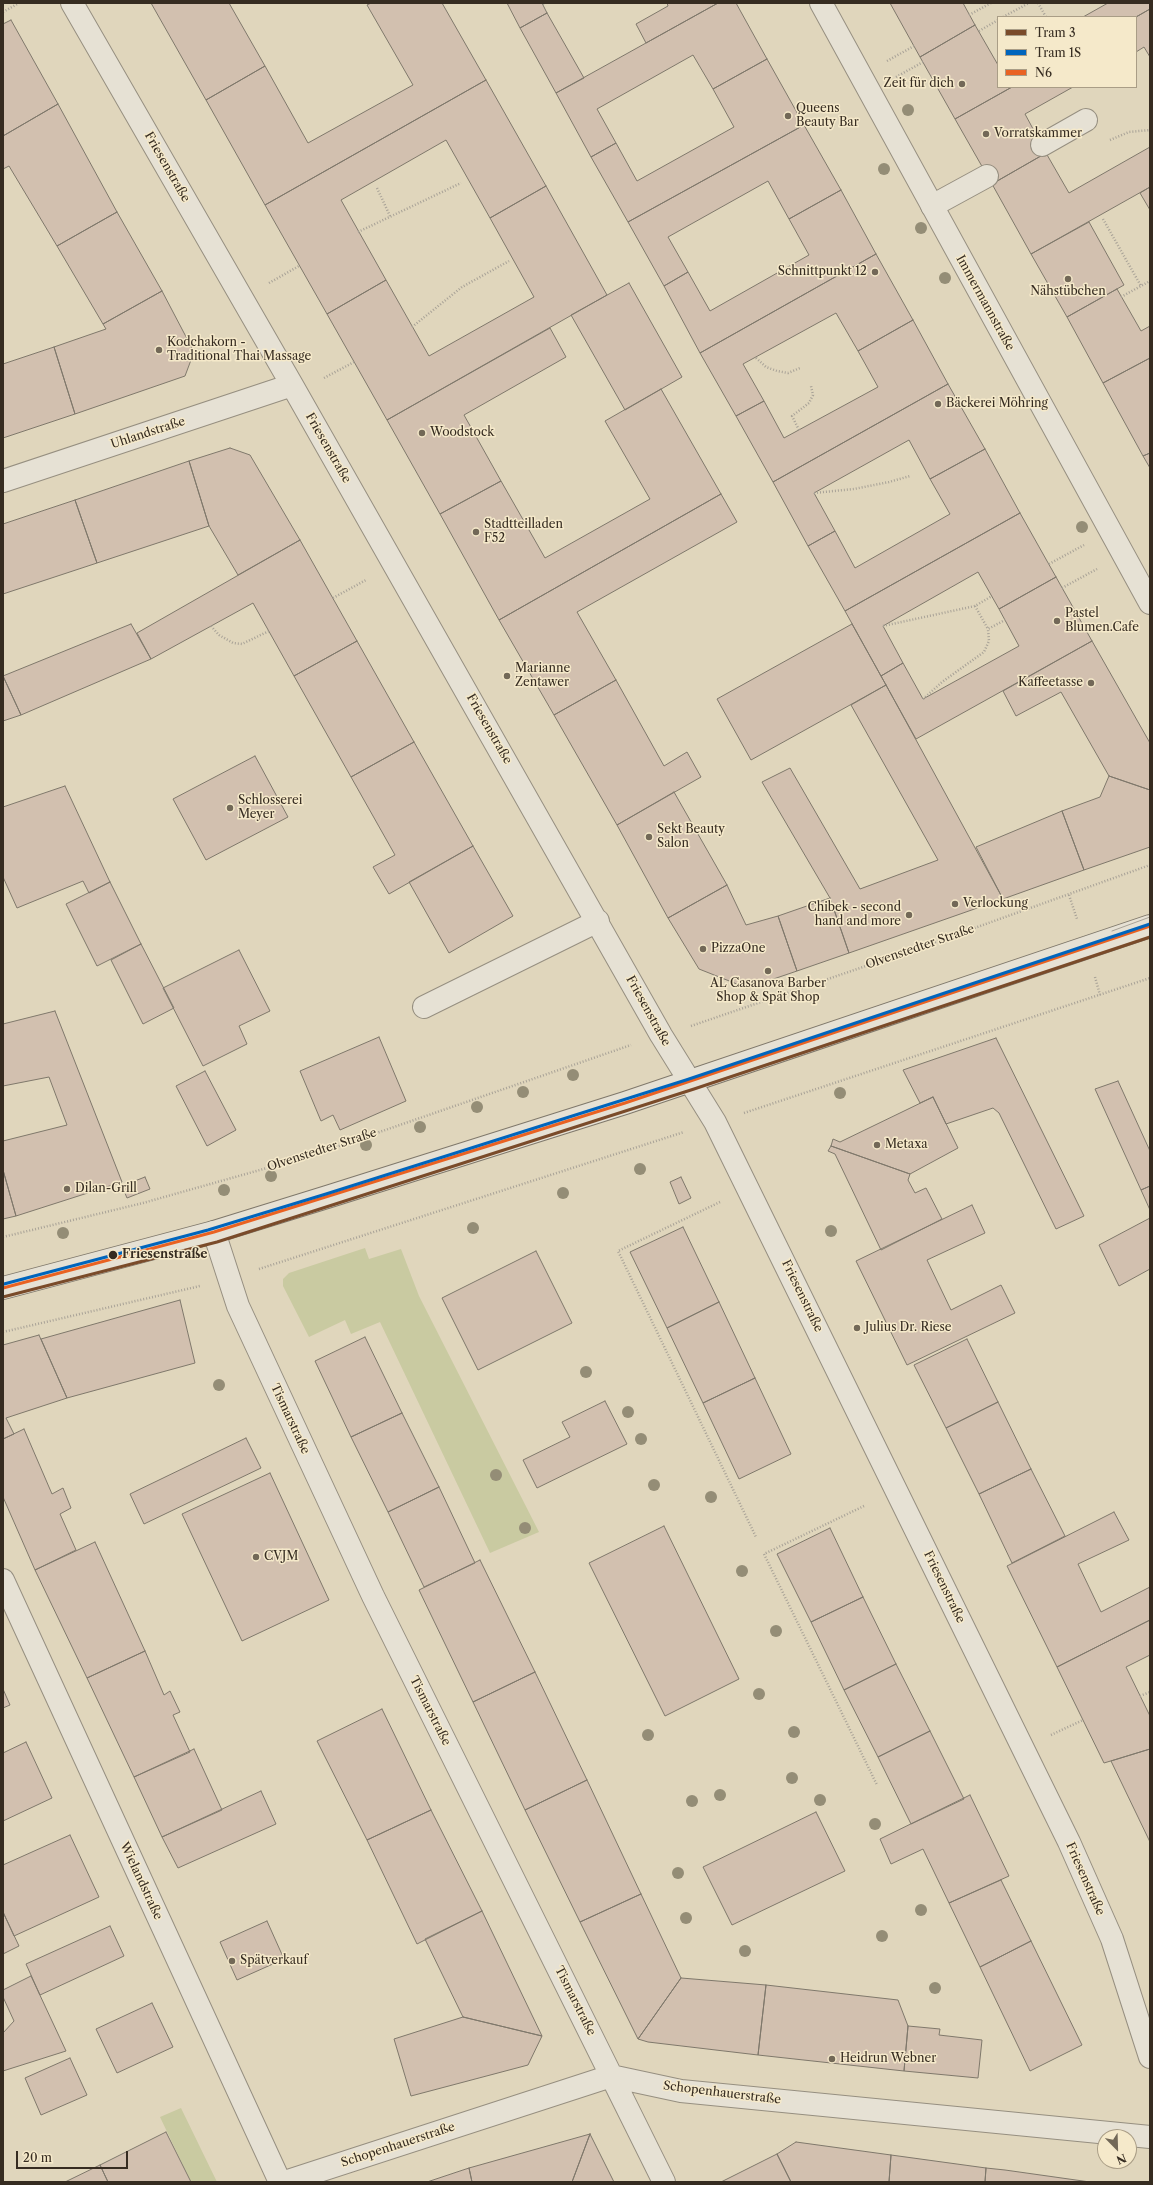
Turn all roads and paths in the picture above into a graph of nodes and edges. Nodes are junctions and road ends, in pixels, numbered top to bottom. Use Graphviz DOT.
graph roads {
  1 [pos="19,3"];
  2 [pos="72,3"];
  3 [pos="821,3"];
  4 [pos="991,3"];
  5 [pos="1029,3"];
  6 [pos="1038,3"];
  7 [pos="3,12"];
  8 [pos="969,15"];
  9 [pos="1006,16"];
  10 [pos="1045,16"];
  11 [pos="997,21"];
  12 [pos="979,31"];
  13 [pos="1086,120"];
  14 [pos="1042,145"];
  15 [pos="987,176"];
  16 [pos="461,183"];
  17 [pos="377,188"];
  18 [pos="932,206"];
  19 [pos="390,216"];
  20 [pos="1104,219"];
  21 [pos="358,232"];
  22 [pos="509,261"];
  23 [pos="1150,281"];
  24 [pos="1141,286"];
  25 [pos="1121,297"];
  26 [pos="412,327"];
  27 [pos="756,358"];
  28 [pos="800,368"];
  29 [pos="292,385"];
  30 [pos="811,386"];
  31 [pos="799,430"];
  32 [pos="910,476"];
  33 [pos="3,481"];
  34 [pos="814,493"];
  35 [pos="1110,530"];
  36 [pos="1124,554"];
  37 [pos="1049,564"];
  38 [pos="395,565"];
  39 [pos="1062,588"];
  40 [pos="992,596"];
  41 [pos="333,598"];
  42 [pos="1150,603"];
  43 [pos="975,606"];
  44 [pos="1005,620"];
  45 [pos="211,626"];
  46 [pos="883,626"];
  47 [pos="988,629"];
  48 [pos="269,631"];
  49 [pos="924,699"];
  50 [pos="1150,865"];
  51 [pos="598,921"];
  52 [pos="1150,926"];
  53 [pos="1150,978"];
  54 [pos="424,1007"];
  55 [pos="689,1026"];
  56 [pos="636,1044"];
  57 [pos="689,1082"];
  58 [pos="741,1114"];
  59 [pos="686,1132"];
  60 [pos="749,1188"];
  61 [pos="214,1232"];
  62 [pos="3,1237"];
  63 [pos="260,1269"];
  64 [pos="200,1286"];
  65 [pos="3,1288"];
  66 [pos="3,1332"];
  67 [pos="864,1506"];
  68 [pos="756,1537"];
  69 [pos="3,1580"];
  70 [pos="1150,1692"];
  71 [pos="1140,1696"];
  72 [pos="1083,1720"];
  73 [pos="1023,1748"];
  74 [pos="877,1785"];
  75 [pos="1150,2057"];
  76 [pos="611,2076"];
  77 [pos="1150,2137"];
  78 [pos="280,2182"];
  79 [pos="285,2182"];
  80 [pos="664,2182"];
  1 -- 7 [label="path"];
  2 -- 29 [label="street, Friesenstraße"];
  3 -- 18 [label="street, Immermannstraße"];
  4 -- 8 [label="path"];
  5 -- 9 [label="path"];
  6 -- 10 [label="path"];
  11 -- 12 [label="path"];
  13 -- 14 [label="street"];
  15 -- 18 [label="street"];
  16 -- 19 [label="path"];
  17 -- 19 [label="path"];
  18 -- 35 [label="street, Immermannstraße"];
  19 -- 21 [label="path"];
  20 -- 24 [label="path"];
  22 -- 26 [label="path"];
  23 -- 24 [label="path"];
  24 -- 25 [label="path"];
  27 -- 28 [label="path"];
  29 -- 33 [label="street, Uhlandstraße"];
  29 -- 38 [label="street, Friesenstraße"];
  30 -- 31 [label="path"];
  32 -- 34 [label="path"];
  35 -- 36 [label="street, Immermannstraße"];
  35 -- 37 [label="path"];
  36 -- 39 [label="path"];
  36 -- 42 [label="street, Immermannstraße"];
  38 -- 41 [label="path"];
  38 -- 51 [label="street, Friesenstraße"];
  40 -- 43 [label="path"];
  43 -- 46 [label="path"];
  43 -- 47 [label="path"];
  44 -- 47 [label="path"];
  45 -- 48 [label="path"];
  47 -- 49 [label="path"];
  50 -- 55 [label="path, Olvenstedter Straße"];
  51 -- 54 [label="street"];
  51 -- 57 [label="street, Friesenstraße"];
  52 -- 57 [label="street"];
  53 -- 58 [label="path"];
  56 -- 62 [label="path, Olvenstedter Straße"];
  57 -- 60 [label="street, Friesenstraße"];
  57 -- 61 [label="street"];
  59 -- 63 [label="path"];
  60 -- 68 [label="path"];
  60 -- 73 [label="street, Friesenstraße"];
  61 -- 65 [label="street"];
  61 -- 76 [label="street, Tismarstraße"];
  64 -- 66 [label="path"];
  67 -- 74 [label="path"];
  69 -- 78 [label="street, Wielandstraße"];
  70 -- 71 [label="path"];
  72 -- 73 [label="path"];
  73 -- 75 [label="street, Friesenstraße"];
  76 -- 77 [label="street, Schopenhauerstraße"];
  76 -- 79 [label="street, Schopenhauerstraße"];
  76 -- 80 [label="street, Tismarstraße"];
}
